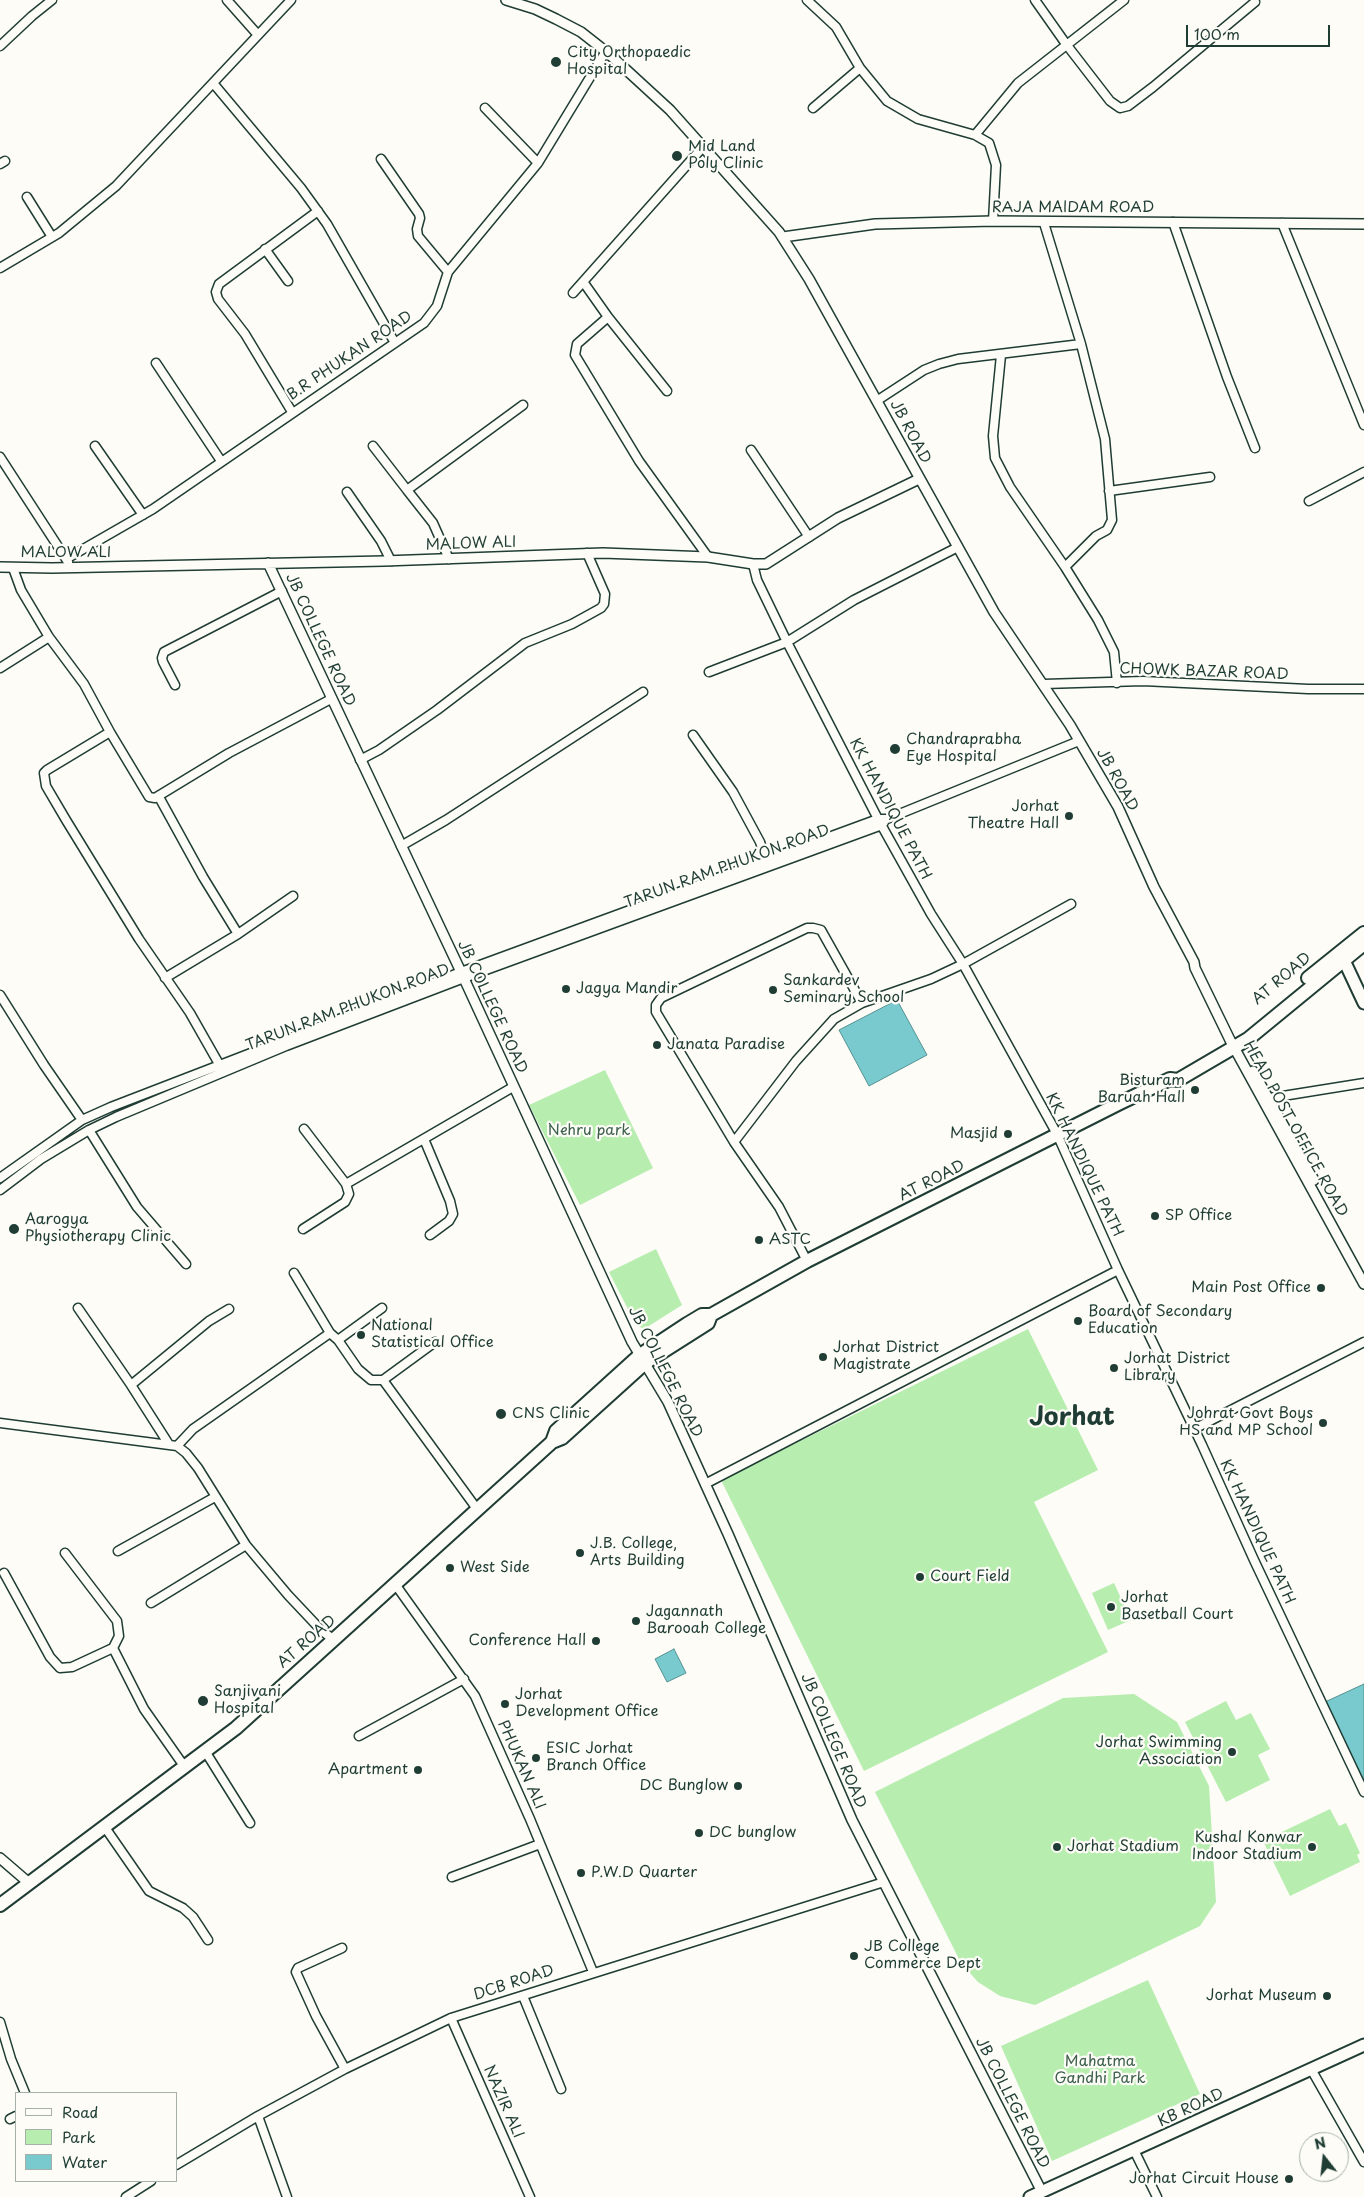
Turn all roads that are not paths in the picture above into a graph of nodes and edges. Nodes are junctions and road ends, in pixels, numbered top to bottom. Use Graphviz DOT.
graph roads {
  1 [pos="52,0"];
  2 [pos="227,0"];
  3 [pos="291,0"];
  4 [pos="506,0"];
  5 [pos="807,0"];
  6 [pos="1035,0"];
  7 [pos="1124,0"];
  8 [pos="1255,2"];
  9 [pos="258,35"];
  10 [pos="1066,44"];
  11 [pos="0,46"];
  12 [pos="606,51"];
  13 [pos="860,68"];
  14 [pos="213,83"];
  15 [pos="486,108"];
  16 [pos="813,108"];
  17 [pos="975,135"];
  18 [pos="702,148"];
  19 [pos="381,159"];
  20 [pos="538,163"];
  21 [pos="27,197"];
  22 [pos="318,211"];
  23 [pos="993,221"];
  24 [pos="1173,222"];
  25 [pos="1044,223"];
  26 [pos="1282,223"];
  27 [pos="1364,224"];
  28 [pos="52,237"];
  29 [pos="782,237"];
  30 [pos="265,249"];
  31 [pos="0,268"];
  32 [pos="448,272"];
  33 [pos="288,281"];
  34 [pos="584,283"];
  35 [pos="573,293"];
  36 [pos="608,316"];
  37 [pos="395,344"];
  38 [pos="1081,344"];
  39 [pos="1001,355"];
  40 [pos="156,363"];
  41 [pos="667,391"];
  42 [pos="878,400"];
  43 [pos="523,405"];
  44 [pos="292,412"];
  45 [pos="1364,425"];
  46 [pos="95,446"];
  47 [pos="373,446"];
  48 [pos="1255,448"];
  49 [pos="751,450"];
  50 [pos="0,456"];
  51 [pos="221,461"];
  52 [pos="1364,472"];
  53 [pos="1210,477"];
  54 [pos="919,479"];
  55 [pos="407,490"];
  56 [pos="1109,491"];
  57 [pos="347,492"];
  58 [pos="1309,501"];
  59 [pos="143,515"];
  60 [pos="809,536"];
  61 [pos="958,548"];
  62 [pos="587,553"];
  63 [pos="708,557"];
  64 [pos="449,558"];
  65 [pos="66,559"];
  66 [pos="390,560"];
  67 [pos="268,563"];
  68 [pos="753,564"];
  69 [pos="0,567"];
  70 [pos="1065,567"];
  71 [pos="13,568"];
  72 [pos="71,568"];
  73 [pos="282,591"];
  74 [pos="49,637"];
  75 [pos="788,642"];
  76 [pos="0,668"];
  77 [pos="709,672"];
  78 [pos="1117,682"];
  79 [pos="1044,684"];
  80 [pos="175,685"];
  81 [pos="1364,689"];
  82 [pos="644,692"];
  83 [pos="331,698"];
  84 [pos="110,732"];
  85 [pos="693,734"];
  86 [pos="1079,741"];
  87 [pos="360,760"];
  88 [pos="159,797"];
  89 [pos="882,821"];
  90 [pos="401,846"];
  91 [pos="766,860"];
  92 [pos="293,896"];
  93 [pos="1071,904"];
  94 [pos="1364,932"];
  95 [pos="238,934"];
  96 [pos="1364,944"];
  97 [pos="1343,956"];
  98 [pos="963,964"];
  99 [pos="462,975"];
  100 [pos="166,978"];
  101 [pos="0,994"];
  102 [pos="862,1003"];
  103 [pos="1364,1003"];
  104 [pos="1235,1043"];
  105 [pos="219,1064"];
  106 [pos="1364,1083"];
  107 [pos="513,1087"];
  108 [pos="1266,1099"];
  109 [pos="82,1120"];
  110 [pos="304,1129"];
  111 [pos="89,1130"];
  112 [pos="1057,1134"];
  113 [pos="424,1139"];
  114 [pos="734,1142"];
  115 [pos="0,1178"];
  116 [pos="346,1184"];
  117 [pos="0,1190"];
  118 [pos="302,1229"];
  119 [pos="430,1235"];
  120 [pos="807,1261"];
  121 [pos="186,1264"];
  122 [pos="1118,1270"];
  123 [pos="1364,1272"];
  124 [pos="294,1274"];
  125 [pos="1364,1284"];
  126 [pos="78,1308"];
  127 [pos="228,1308"];
  128 [pos="382,1308"];
  129 [pos="330,1333"];
  130 [pos="338,1340"];
  131 [pos="435,1342"];
  132 [pos="1364,1342"];
  133 [pos="642,1359"];
  134 [pos="383,1380"];
  135 [pos="131,1385"];
  136 [pos="0,1423"];
  137 [pos="1194,1429"];
  138 [pos="168,1443"];
  139 [pos="177,1446"];
  140 [pos="705,1484"];
  141 [pos="215,1497"];
  142 [pos="478,1509"];
  143 [pos="246,1545"];
  144 [pos="118,1551"];
  145 [pos="65,1553"];
  146 [pos="4,1573"];
  147 [pos="396,1584"];
  148 [pos="151,1603"];
  149 [pos="334,1640"];
  150 [pos="113,1648"];
  151 [pos="464,1679"];
  152 [pos="359,1736"];
  153 [pos="205,1751"];
  154 [pos="184,1766"];
  155 [pos="1364,1792"];
  156 [pos="250,1823"];
  157 [pos="104,1826"];
  158 [pos="540,1844"];
  159 [pos="0,1858"];
  160 [pos="452,1876"];
  161 [pos="884,1882"];
  162 [pos="29,1883"];
  163 [pos="0,1905"];
  164 [pos="208,1940"];
  165 [pos="342,1948"];
  166 [pos="593,1972"];
  167 [pos="523,1996"];
  168 [pos="451,2018"];
  169 [pos="0,2022"];
  170 [pos="1364,2045"];
  171 [pos="346,2069"];
  172 [pos="1311,2069"];
  173 [pos="561,2090"];
  174 [pos="25,2092"];
  175 [pos="258,2116"];
  176 [pos="1134,2150"];
  177 [pos="1364,2162"];
  178 [pos="178,2164"];
  179 [pos="149,2182"];
  180 [pos="1042,2192"];
  181 [pos="126,2197"];
  182 [pos="287,2197"];
  183 [pos="530,2197"];
  184 [pos="1030,2197"];
  185 [pos="1157,2197"];
  1 -- 11 [label="street"];
  2 -- 9 [label="street"];
  3 -- 9 [label="street"];
  4 -- 12 [label="street, JB ROAD"];
  5 -- 13 [label="street"];
  6 -- 10 [label="street"];
  7 -- 10 [label="street"];
  8 -- 10 [label="street"];
  9 -- 14 [label="street"];
  10 -- 17 [label="street"];
  12 -- 18 [label="street, JB ROAD"];
  12 -- 20 [label="street, B.R PHUKAN ROAD"];
  13 -- 16 [label="street"];
  13 -- 17 [label="street"];
  14 -- 22 [label="street"];
  14 -- 28 [label="street"];
  15 -- 20 [label="street"];
  17 -- 23 [label="street"];
  18 -- 29 [label="street, JB ROAD"];
  18 -- 34 [label="street"];
  19 -- 32 [label="street"];
  20 -- 32 [label="street, B.R PHUKAN ROAD"];
  21 -- 28 [label="street"];
  22 -- 30 [label="street"];
  22 -- 37 [label="street"];
  23 -- 25 [label="street, RAJA MAIDAM ROAD"];
  23 -- 29 [label="street, RAJA MAIDAM ROAD"];
  24 -- 25 [label="street, RAJA MAIDAM ROAD"];
  24 -- 26 [label="street, RAJA MAIDAM ROAD"];
  24 -- 48 [label="street"];
  25 -- 38 [label="street"];
  26 -- 27 [label="street, RAJA MAIDAM ROAD"];
  26 -- 45 [label="street"];
  28 -- 31 [label="street"];
  29 -- 42 [label="street, JB ROAD"];
  30 -- 33 [label="street"];
  30 -- 44 [label="street"];
  32 -- 37 [label="street, B.R PHUKAN ROAD"];
  34 -- 35 [label="street"];
  34 -- 36 [label="street"];
  36 -- 41 [label="street"];
  36 -- 63 [label="street"];
  37 -- 44 [label="street, B.R PHUKAN ROAD"];
  38 -- 39 [label="street"];
  38 -- 56 [label="street"];
  39 -- 42 [label="street"];
  39 -- 70 [label="street"];
  40 -- 51 [label="street"];
  42 -- 54 [label="street, JB ROAD"];
  43 -- 55 [label="street"];
  44 -- 51 [label="street, B.R PHUKAN ROAD"];
  46 -- 59 [label="street"];
  47 -- 55 [label="street"];
  49 -- 60 [label="street"];
  50 -- 65 [label="street"];
  51 -- 59 [label="street, B.R PHUKAN ROAD"];
  52 -- 58 [label="street"];
  53 -- 56 [label="street"];
  54 -- 60 [label="street, MALOW ALI"];
  54 -- 61 [label="street, JB ROAD"];
  55 -- 64 [label="street"];
  56 -- 70 [label="street"];
  57 -- 66 [label="street"];
  59 -- 65 [label="street, B.R PHUKAN ROAD"];
  60 -- 68 [label="street, MALOW ALI"];
  61 -- 75 [label="street"];
  61 -- 79 [label="street, JB ROAD"];
  62 -- 63 [label="street, MALOW ALI"];
  62 -- 64 [label="street, MALOW ALI"];
  62 -- 87 [label="street"];
  63 -- 68 [label="street, MALOW ALI"];
  64 -- 66 [label="street, MALOW ALI"];
  65 -- 72 [label="street"];
  66 -- 67 [label="street, MALOW ALI"];
  67 -- 72 [label="street, MALOW ALI"];
  67 -- 73 [label="street, JB COLLEGE ROAD"];
  68 -- 75 [label="street, KK HANDIQUE PATH"];
  69 -- 71 [label="street, MALOW ALI"];
  70 -- 78 [label="street"];
  71 -- 72 [label="street, MALOW ALI"];
  71 -- 74 [label="street"];
  73 -- 80 [label="street"];
  73 -- 83 [label="street, JB COLLEGE ROAD"];
  74 -- 76 [label="street"];
  74 -- 84 [label="street"];
  75 -- 77 [label="street"];
  75 -- 89 [label="street, KK HANDIQUE PATH"];
  78 -- 79 [label="street, CHOWK BAZAR ROAD"];
  78 -- 81 [label="street, CHOWK BAZAR ROAD"];
  79 -- 86 [label="street, JB ROAD"];
  82 -- 90 [label="street"];
  83 -- 87 [label="street, JB COLLEGE ROAD"];
  83 -- 88 [label="street"];
  84 -- 88 [label="street"];
  84 -- 100 [label="street"];
  85 -- 91 [label="street"];
  86 -- 89 [label="street, TARUN RAM PHUKON ROAD"];
  86 -- 104 [label="street, JB ROAD"];
  87 -- 90 [label="street, JB COLLEGE ROAD"];
  88 -- 95 [label="street"];
  89 -- 91 [label="street, TARUN RAM PHUKON ROAD"];
  89 -- 98 [label="street, KK HANDIQUE PATH"];
  89 -- 99 [label="street, TARUN RAM PHUKON ROAD"];
  90 -- 99 [label="street, JB COLLEGE ROAD"];
  91 -- 99 [label="street, TARUN RAM PHUKON ROAD"];
  92 -- 95 [label="street"];
  93 -- 98 [label="street"];
  94 -- 97 [label="highway, AT ROAD"];
  95 -- 100 [label="street"];
  96 -- 97 [label="highway, AT ROAD"];
  97 -- 103 [label="main road"];
  97 -- 104 [label="highway, AT ROAD"];
  98 -- 102 [label="street"];
  98 -- 112 [label="street, KK HANDIQUE PATH"];
  99 -- 105 [label="street, TARUN RAM PHUKON ROAD"];
  99 -- 107 [label="street, JB COLLEGE ROAD"];
  99 -- 111 [label="street, TARUN RAM PHUKON ROAD"];
  100 -- 105 [label="street"];
  101 -- 109 [label="street"];
  102 -- 114 [label="street"];
  102 -- 114 [label="street"];
  104 -- 108 [label="street, HEAD POST OFFICE ROAD"];
  104 -- 112 [label="highway, AT ROAD"];
  105 -- 109 [label="street, TARUN RAM PHUKON ROAD"];
  106 -- 108 [label="street"];
  107 -- 113 [label="street"];
  107 -- 133 [label="street, JB COLLEGE ROAD"];
  108 -- 123 [label="street, HEAD POST OFFICE ROAD"];
  108 -- 125 [label="street, HEAD POST OFFICE ROAD"];
  109 -- 115 [label="street, TARUN RAM PHUKON ROAD"];
  110 -- 116 [label="street"];
  111 -- 117 [label="street, TARUN RAM PHUKON ROAD"];
  111 -- 121 [label="street"];
  112 -- 120 [label="highway, AT ROAD"];
  112 -- 122 [label="street, KK HANDIQUE PATH"];
  113 -- 116 [label="street"];
  113 -- 119 [label="street"];
  114 -- 120 [label="street"];
  116 -- 118 [label="street"];
  120 -- 133 [label="highway, AT ROAD"];
  122 -- 137 [label="street, KK HANDIQUE PATH"];
  122 -- 140 [label="street"];
  124 -- 129 [label="street"];
  126 -- 135 [label="street"];
  127 -- 135 [label="street"];
  128 -- 130 [label="street"];
  129 -- 130 [label="street"];
  129 -- 139 [label="street"];
  130 -- 134 [label="street"];
  131 -- 134 [label="street"];
  132 -- 137 [label="street"];
  133 -- 140 [label="street, JB COLLEGE ROAD"];
  133 -- 142 [label="highway, AT ROAD"];
  134 -- 142 [label="street"];
  135 -- 138 [label="street"];
  136 -- 138 [label="street"];
  137 -- 155 [label="street, KK HANDIQUE PATH"];
  138 -- 139 [label="street"];
  139 -- 141 [label="street"];
  140 -- 161 [label="street, JB COLLEGE ROAD"];
  141 -- 143 [label="street"];
  141 -- 144 [label="street"];
  142 -- 147 [label="highway, AT ROAD"];
  143 -- 148 [label="street"];
  143 -- 149 [label="street"];
  145 -- 150 [label="street"];
  146 -- 150 [label="street"];
  147 -- 149 [label="highway, AT ROAD"];
  147 -- 151 [label="street, PHUKAN ALI"];
  149 -- 153 [label="highway, AT ROAD"];
  150 -- 154 [label="street"];
  151 -- 152 [label="street"];
  151 -- 158 [label="street, PHUKAN ALI"];
  153 -- 154 [label="highway, AT ROAD"];
  153 -- 156 [label="street"];
  154 -- 157 [label="highway, AT ROAD"];
  157 -- 162 [label="highway, AT ROAD"];
  157 -- 164 [label="street"];
  158 -- 160 [label="street"];
  158 -- 166 [label="street, PHUKAN ALI"];
  159 -- 162 [label="street"];
  161 -- 166 [label="street, DCB ROAD"];
  161 -- 180 [label="street, JB COLLEGE ROAD"];
  162 -- 163 [label="highway, AT ROAD"];
  165 -- 171 [label="street"];
  166 -- 167 [label="street, DCB ROAD"];
  167 -- 168 [label="street, DCB ROAD"];
  167 -- 173 [label="street"];
  168 -- 171 [label="street, DCB ROAD"];
  168 -- 183 [label="street, NAZIR ALI"];
  169 -- 174 [label="street"];
  170 -- 172 [label="main road, KB ROAD"];
  171 -- 175 [label="street, DCB ROAD"];
  172 -- 176 [label="main road, KB ROAD"];
  172 -- 177 [label="street"];
  175 -- 178 [label="street, DCB ROAD"];
  175 -- 182 [label="street"];
  176 -- 180 [label="main road, KB ROAD"];
  176 -- 185 [label="street"];
  179 -- 181 [label="street"];
  180 -- 184 [label="main road, KB ROAD"];
}
